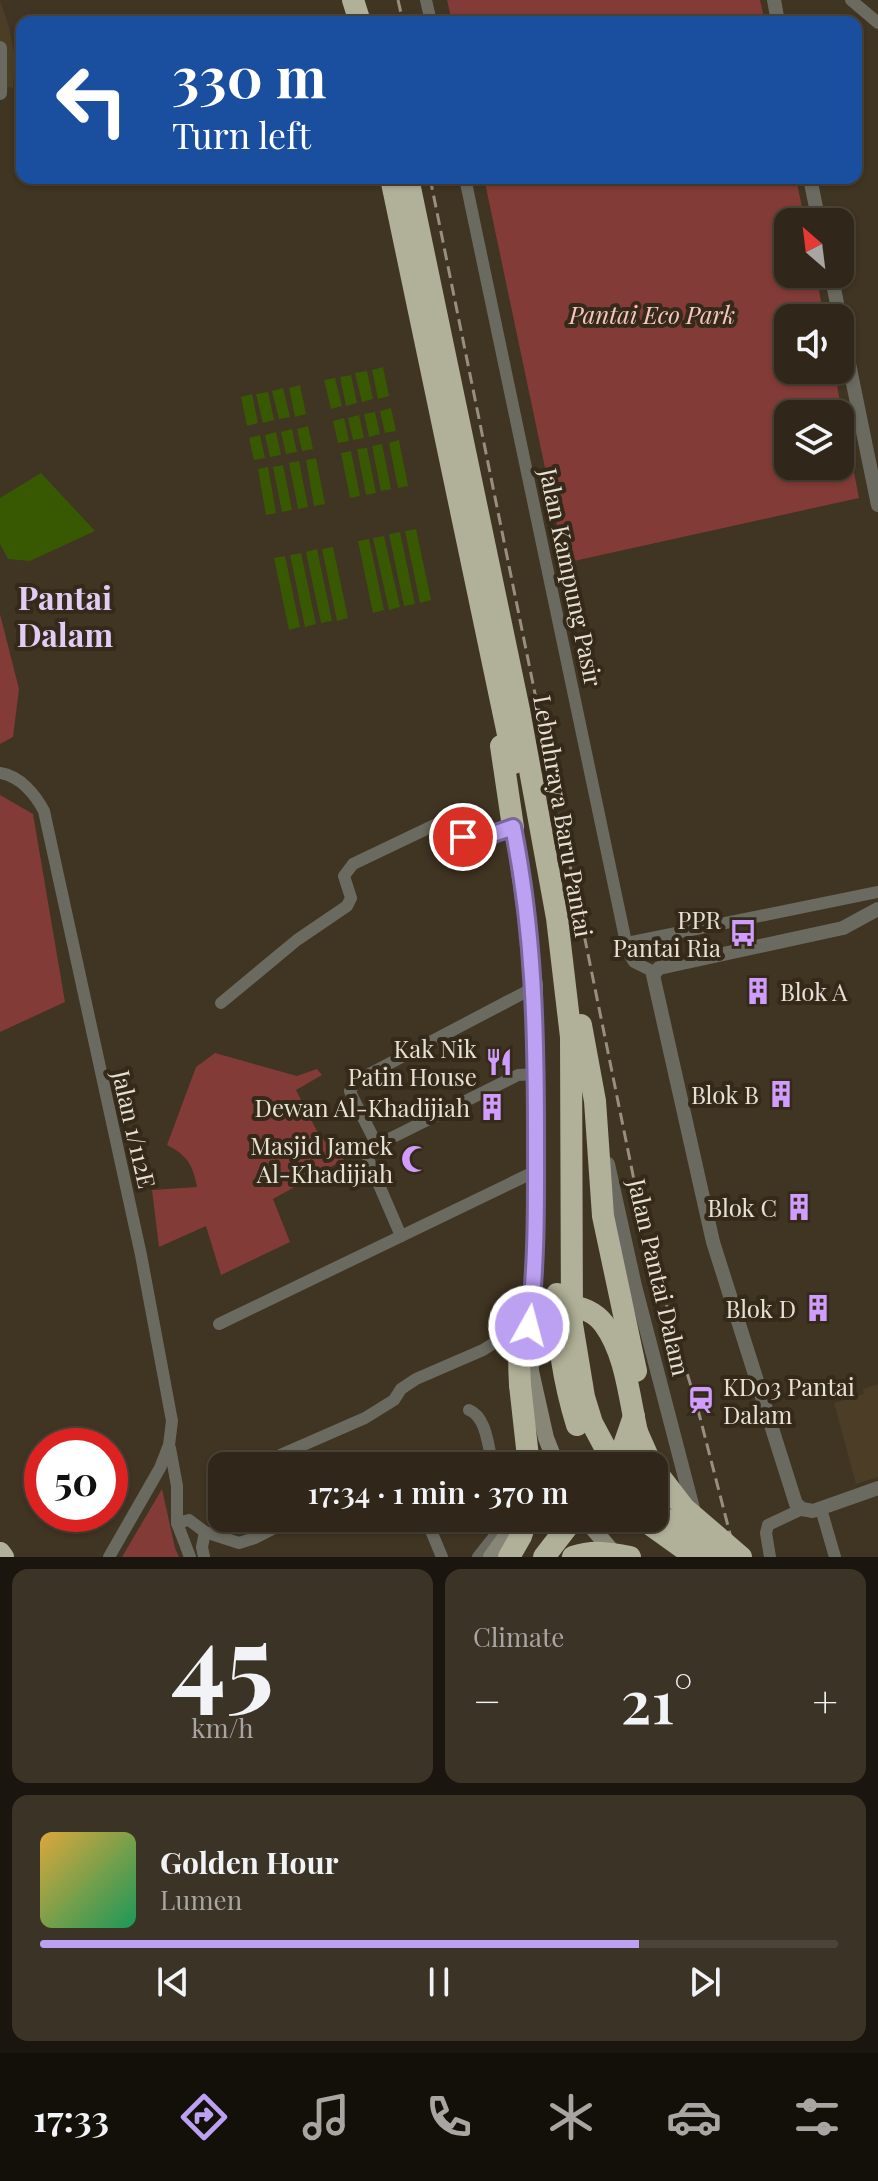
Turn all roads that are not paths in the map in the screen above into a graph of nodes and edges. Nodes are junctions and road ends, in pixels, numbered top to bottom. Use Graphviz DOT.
graph roads {
  1 [pos="851,0"];
  2 [pos="878,23"];
  3 [pos="0,48"];
  4 [pos="0,93"];
  5 [pos="392,184"];
  6 [pos="409,184"];
  7 [pos="466,184"];
  8 [pos="811,184"];
  9 [pos="816,208"];
  10 [pos="853,384"];
  11 [pos="878,505"];
  12 [pos="496,673"];
  13 [pos="3,774"];
  14 [pos="513,827"];
  15 [pos="878,892"];
  16 [pos="878,909"];
  17 [pos="627,943"];
  18 [pos="654,972"];
  19 [pos="565,982"];
  20 [pos="535,987"];
  21 [pos="221,1003"];
  22 [pos="536,1074"];
  23 [pos="595,1101"];
  24 [pos="377,1145"];
  25 [pos="536,1171"];
  26 [pos="401,1236"];
  27 [pos="219,1324"];
  28 [pos="529,1326"];
  29 [pos="469,1410"];
  30 [pos="546,1438"];
  31 [pos="169,1445"];
  32 [pos="287,1452"];
  33 [pos="489,1452"];
  34 [pos="527,1452"];
  35 [pos="542,1452"];
  36 [pos="552,1452"];
  37 [pos="590,1452"];
  38 [pos="606,1452"];
  39 [pos="620,1452"];
  40 [pos="646,1452"];
  41 [pos="668,1487"];
  42 [pos="878,1488"];
  43 [pos="139,1505"];
  44 [pos="802,1509"];
  45 [pos="821,1509"];
  46 [pos="668,1521"];
  47 [pos="177,1523"];
  48 [pos="205,1532"];
  49 [pos="266,1532"];
  50 [pos="432,1532"];
  51 [pos="498,1532"];
  52 [pos="509,1532"];
  53 [pos="522,1532"];
  54 [pos="563,1532"];
  55 [pos="596,1532"];
  56 [pos="661,1532"];
  57 [pos="0,1541"];
  58 [pos="695,1555"];
  59 [pos="11,1557"];
  60 [pos="100,1557"];
  61 [pos="109,1557"];
  62 [pos="190,1557"];
  63 [pos="204,1557"];
  64 [pos="442,1557"];
  65 [pos="478,1557"];
  66 [pos="491,1557"];
  67 [pos="509,1557"];
  68 [pos="544,1557"];
  69 [pos="573,1557"];
  70 [pos="617,1557"];
  71 [pos="630,1557"];
  72 [pos="730,1557"];
  73 [pos="741,1557"];
  74 [pos="770,1557"];
  75 [pos="835,1557"];
  1 -- 2 [label="street"];
  3 -- 4 [label="street"];
  5 -- 12 [label="highway, Lebuhraya Baru Pantai"];
  6 -- 19 [label="highway, Lebuhraya Baru Pantai"];
  7 -- 17 [label="street, Jalan Kampung Pasir"];
  8 -- 9 [label="street"];
  10 -- 11 [label="street"];
  12 -- 14 [label="highway"];
  12 -- 37 [label="highway, Lebuhraya Baru Pantai"];
  13 -- 31 [label="street, Jalan 1/112E"];
  14 -- 20 [label="main road"];
  14 -- 21 [label="street"];
  15 -- 17 [label="street"];
  16 -- 18 [label="street"];
  17 -- 18 [label="street, Jalan Kampung Pasir"];
  18 -- 44 [label="street"];
  19 -- 23 [label="highway"];
  19 -- 38 [label="highway, Lebuhraya Baru Pantai"];
  20 -- 22 [label="main road"];
  20 -- 24 [label="street"];
  22 -- 24 [label="street"];
  22 -- 25 [label="main road"];
  23 -- 39 [label="highway, bridge"];
  23 -- 58 [label="street, Jalan Pantai Dalam"];
  24 -- 26 [label="street"];
  25 -- 26 [label="street"];
  25 -- 28 [label="main road"];
  26 -- 27 [label="street"];
  28 -- 30 [label="main road"];
  28 -- 32 [label="street"];
  29 -- 33 [label="street"];
  30 -- 35 [label="main road"];
  30 -- 36 [label="main road"];
  31 -- 43 [label="street, Jalan 1/112E"];
  31 -- 47 [label="street"];
  34 -- 40 [label="highway, bridge"];
  41 -- 73 [label="highway, bridge"];
  42 -- 45 [label="street"];
  43 -- 60 [label="street, Jalan 1/112E"];
  43 -- 61 [label="street, Jalan 1/112E"];
  44 -- 45 [label="street"];
  44 -- 74 [label="street"];
  45 -- 75 [label="street"];
  46 -- 72 [label="highway, bridge"];
  47 -- 48 [label="street"];
  47 -- 62 [label="street"];
  48 -- 49 [label="street"];
  48 -- 63 [label="street"];
  50 -- 64 [label="street"];
  51 -- 65 [label="street"];
  52 -- 66 [label="main road"];
  53 -- 67 [label="highway"];
  54 -- 68 [label="highway"];
  55 -- 70 [label="main road"];
  56 -- 58 [label="highway"];
  57 -- 59 [label="main road"];
  69 -- 71 [label="highway, bridge"];
}
